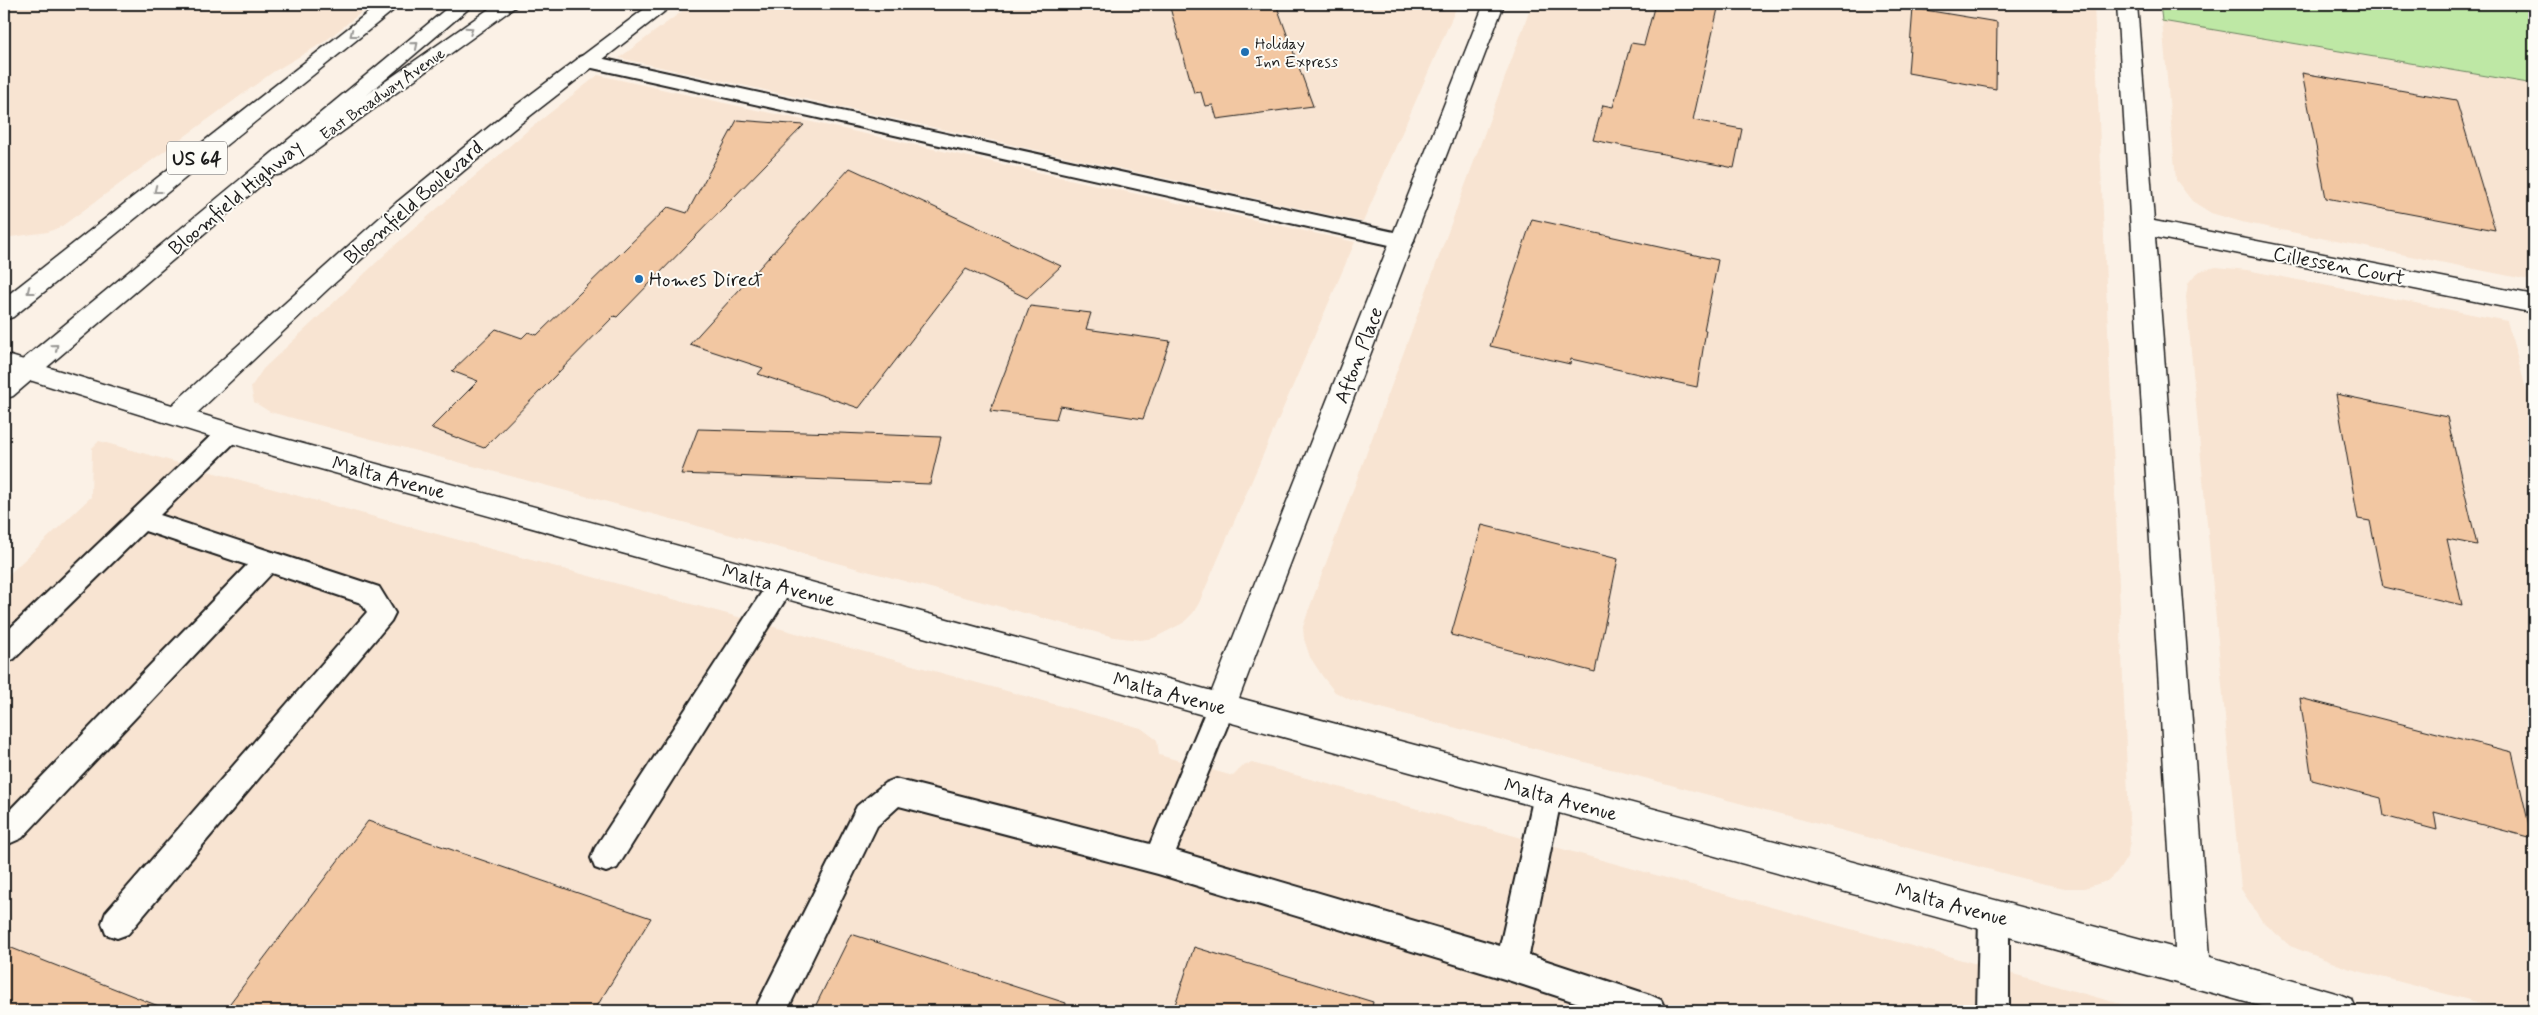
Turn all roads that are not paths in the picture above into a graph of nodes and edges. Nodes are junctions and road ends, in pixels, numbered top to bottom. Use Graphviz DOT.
graph roads {
  1 [pos="391,4"];
  2 [pos="464,4"];
  3 [pos="509,4"];
  4 [pos="664,4"];
  5 [pos="1494,4"];
  6 [pos="2127,4"];
  7 [pos="586,60"];
  8 [pos="231,201"];
  9 [pos="2143,227"];
  10 [pos="1402,241"];
  11 [pos="2534,304"];
  12 [pos="4,312"];
  13 [pos="15,367"];
  14 [pos="4,389"];
  15 [pos="176,416"];
  16 [pos="229,433"];
  17 [pos="140,519"];
  18 [pos="267,561"];
  19 [pos="780,586"];
  20 [pos="4,651"];
  21 [pos="1221,707"];
  22 [pos="1548,795"];
  23 [pos="4,832"];
  24 [pos="606,858"];
  25 [pos="1158,860"];
  26 [pos="1994,916"];
  27 [pos="117,923"];
  28 [pos="1511,965"];
  29 [pos="2194,970"];
  30 [pos="770,1011"];
  31 [pos="1650,1011"];
  32 [pos="1993,1011"];
  33 [pos="2339,1011"];
  1 -- 12 [label="main road, US 64, one-way"];
  8 -- 2 [label="main road, Bloomfield Highway / US 64, one-way"];
  8 -- 3 [label="main road, East Broadway Avenue, one-way"];
  4 -- 7 [label="main road, Bloomfield Boulevard"];
  5 -- 10 [label="main road, Afton Place"];
  6 -- 9 [label="main road"];
  7 -- 10 [label="lane"];
  7 -- 15 [label="main road, Bloomfield Boulevard"];
  13 -- 8 [label="main road, Bloomfield Highway / US 64, one-way"];
  9 -- 11 [label="main road, Cillessen Court"];
  9 -- 29 [label="main road"];
  10 -- 21 [label="main road, Afton Place"];
  13 -- 14 [label="main road, Bloomfield Highway / US 64"];
  13 -- 15 [label="main road, Malta Avenue"];
  15 -- 16 [label="main road, Malta Avenue"];
  16 -- 17 [label="lane"];
  16 -- 19 [label="main road, Malta Avenue"];
  17 -- 18 [label="lane"];
  17 -- 20 [label="lane"];
  18 -- 23 [label="lane"];
  18 -- 27 [label="lane"];
  19 -- 21 [label="main road, Malta Avenue"];
  19 -- 24 [label="lane"];
  21 -- 22 [label="main road, Malta Avenue"];
  21 -- 25 [label="lane"];
  22 -- 26 [label="main road, Malta Avenue"];
  22 -- 28 [label="lane"];
  25 -- 28 [label="lane"];
  25 -- 30 [label="lane"];
  26 -- 29 [label="main road, Malta Avenue"];
  26 -- 32 [label="lane"];
  28 -- 31 [label="lane"];
  29 -- 33 [label="main road, Malta Avenue"];
}
